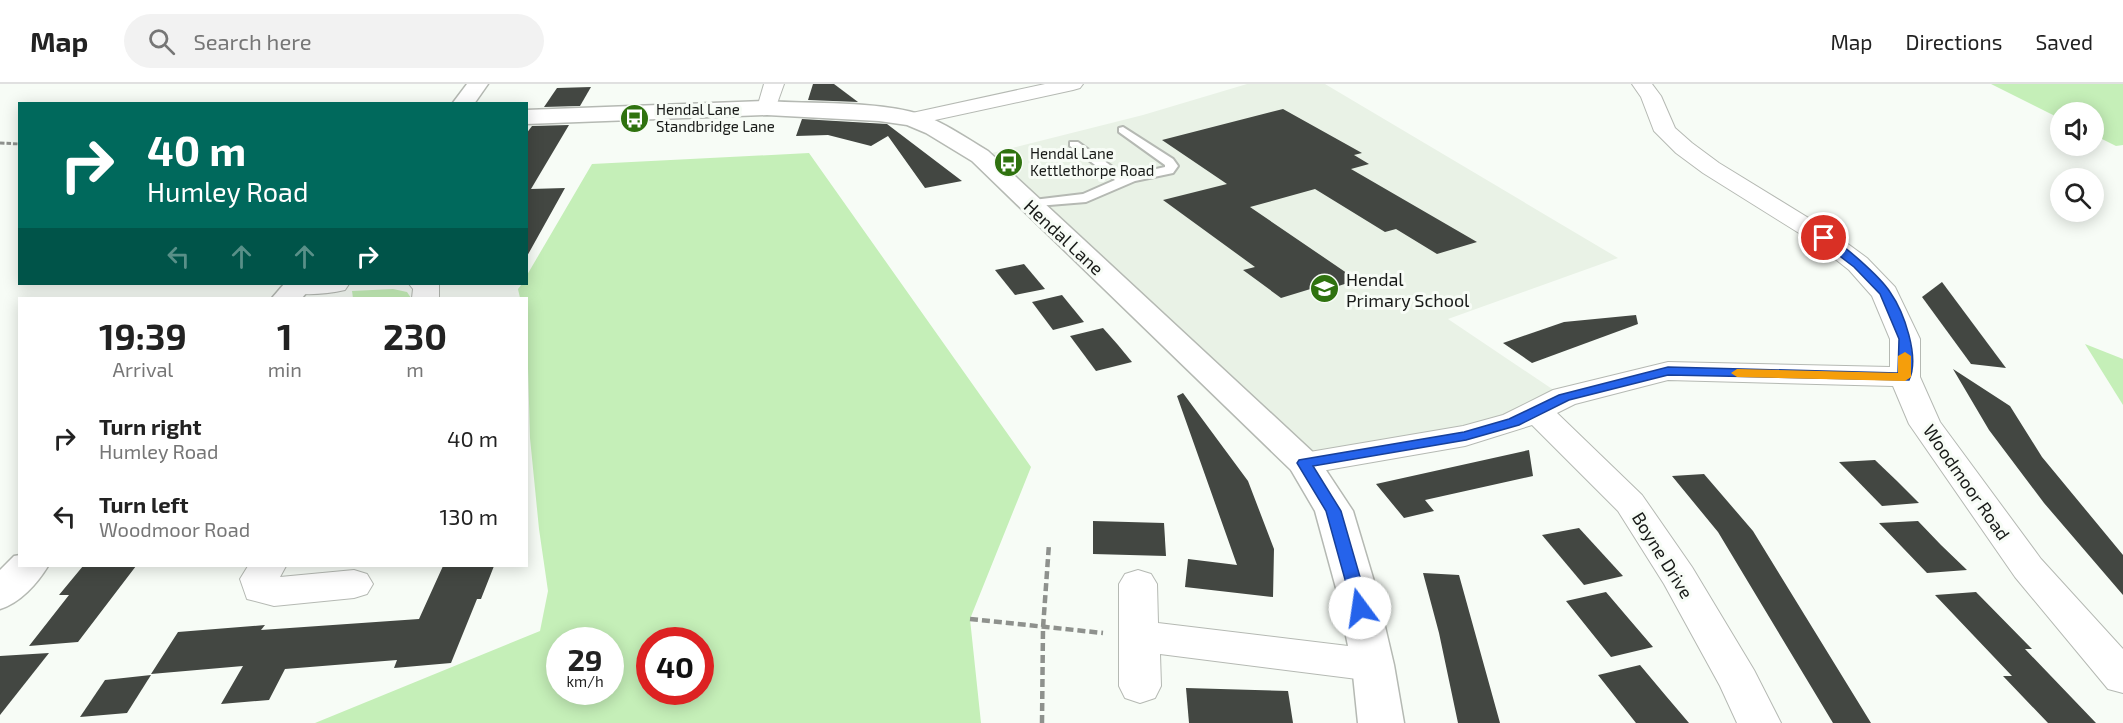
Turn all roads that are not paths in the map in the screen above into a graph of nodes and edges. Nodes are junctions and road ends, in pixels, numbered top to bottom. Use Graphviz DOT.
graph roads {
  1 [pos="478,84"];
  2 [pos="1073,84"];
  3 [pos="1642,84"];
  4 [pos="771,96"];
  5 [pos="464,102"];
  6 [pos="528,117"];
  7 [pos="912,119"];
  8 [pos="1123,130"];
  9 [pos="1074,144"];
  10 [pos="1124,181"];
  11 [pos="1029,204"];
  12 [pos="327,285"];
  13 [pos="294,289"];
  14 [pos="1905,377"];
  15 [pos="1536,411"];
  16 [pos="1304,463"];
  17 [pos="27,567"];
  18 [pos="267,567"];
  19 [pos="354,584"];
  20 [pos="1138,584"];
  21 [pos="0,594"];
  22 [pos="1140,636"];
  23 [pos="1373,665"];
  24 [pos="2123,677"];
  25 [pos="1140,686"];
  26 [pos="1381,723"];
  27 [pos="1758,723"];
  1 -- 5 [label="street"];
  2 -- 7 [label="street"];
  3 -- 14 [label="street, Woodmoor Road"];
  4 -- 6 [label="street, Hendal Lane"];
  4 -- 7 [label="street, Hendal Lane"];
  7 -- 11 [label="street, Hendal Lane"];
  8 -- 10 [label="lane"];
  9 -- 10 [label="lane"];
  10 -- 11 [label="lane"];
  11 -- 16 [label="street, Hendal Lane"];
  12 -- 13 [label="street"];
  14 -- 15 [label="street"];
  14 -- 24 [label="street, Woodmoor Road"];
  15 -- 16 [label="street"];
  15 -- 27 [label="street, Boyne Drive"];
  16 -- 23 [label="street, Hendal Lane"];
  17 -- 21 [label="street"];
  18 -- 19 [label="street"];
  20 -- 22 [label="street"];
  22 -- 23 [label="street"];
  22 -- 25 [label="street"];
  23 -- 26 [label="street, Hendal Lane"];
}
